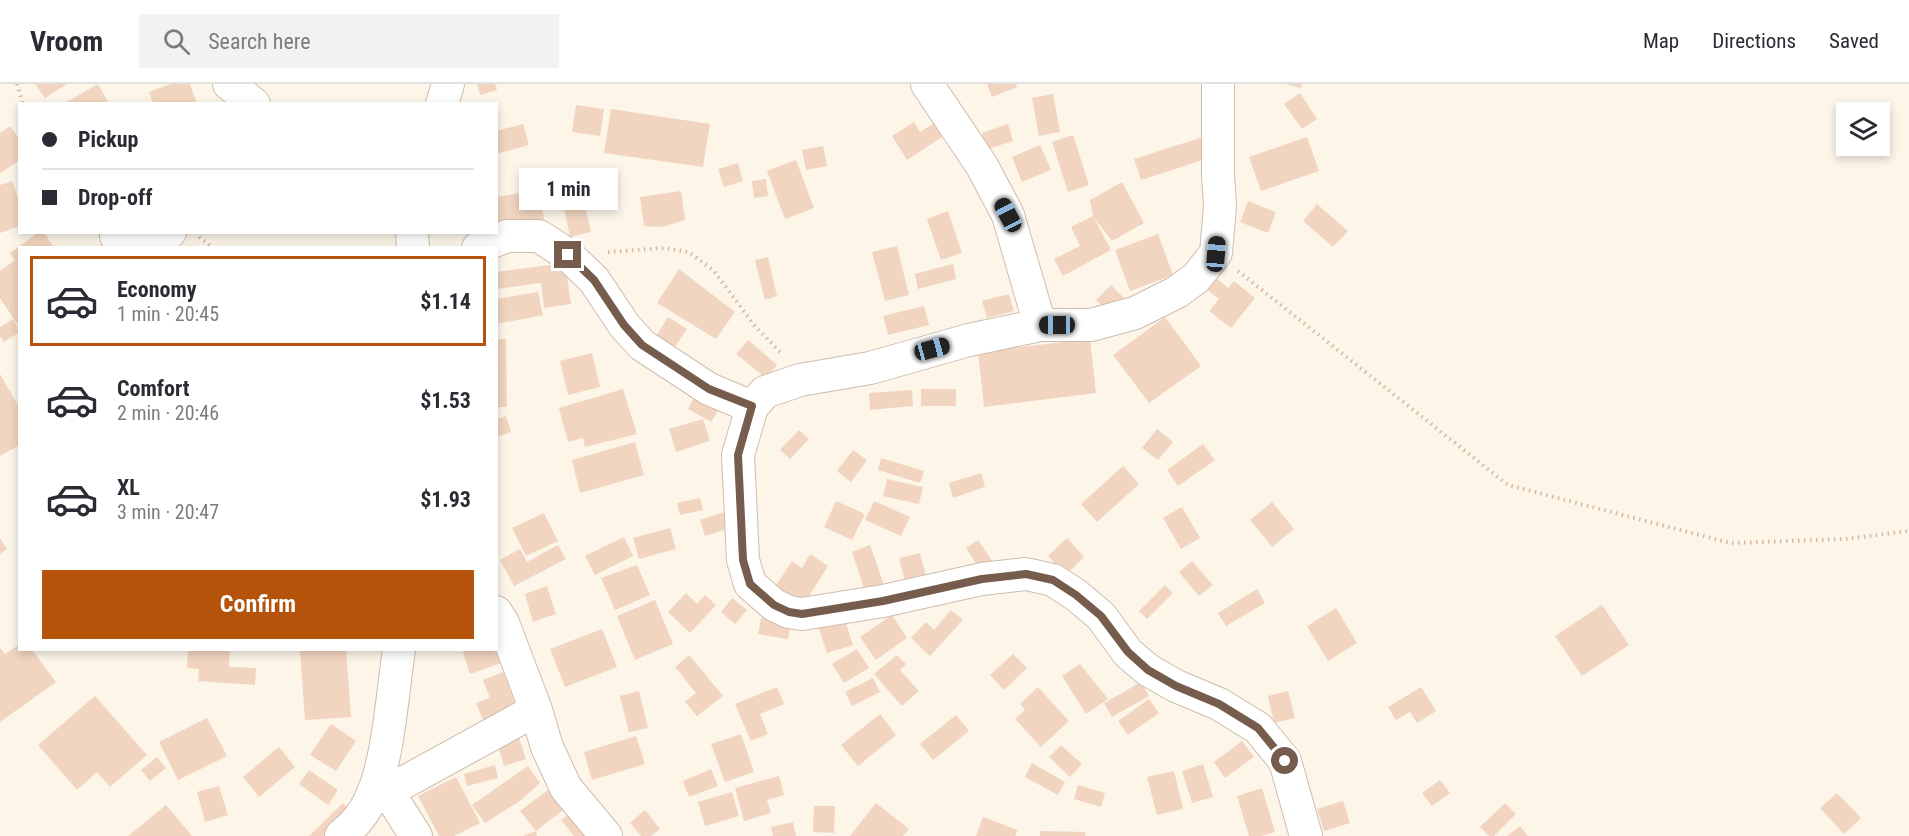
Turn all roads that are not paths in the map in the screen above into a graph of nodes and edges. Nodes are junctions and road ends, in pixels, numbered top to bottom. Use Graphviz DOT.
graph roads {
  1 [pos="229,84"];
  2 [pos="448,84"];
  3 [pos="927,84"];
  4 [pos="1218,84"];
  5 [pos="252,102"];
  6 [pos="443,102"];
  7 [pos="144,234"];
  8 [pos="116,236"];
  9 [pos="483,246"];
  10 [pos="1040,325"];
  11 [pos="752,406"];
  12 [pos="498,617"];
  13 [pos="399,651"];
  14 [pos="536,710"];
  15 [pos="379,796"];
  16 [pos="341,836"];
  17 [pos="416,836"];
  18 [pos="606,836"];
  19 [pos="1306,836"];
  1 -- 5 [label="street"];
  2 -- 6 [label="street"];
  3 -- 10 [label="street"];
  4 -- 10 [label="street"];
  7 -- 8 [label="street"];
  9 -- 11 [label="street"];
  10 -- 11 [label="street"];
  11 -- 19 [label="street"];
  12 -- 14 [label="street"];
  13 -- 15 [label="street"];
  14 -- 15 [label="street"];
  14 -- 18 [label="street"];
  15 -- 16 [label="street"];
  15 -- 17 [label="street"];
}
